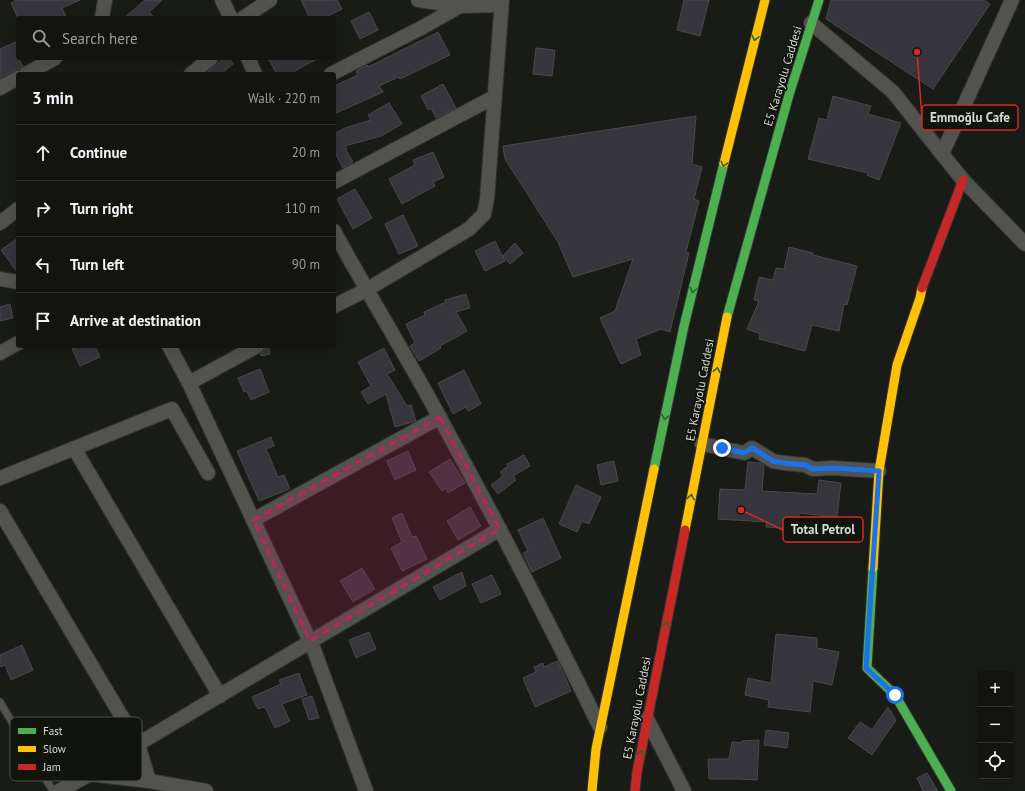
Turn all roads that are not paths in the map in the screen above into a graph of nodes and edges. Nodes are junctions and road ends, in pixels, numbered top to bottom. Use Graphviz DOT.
graph roads {
  1 [pos="105,0"];
  2 [pos="222,0"];
  3 [pos="270,0"];
  4 [pos="418,0"];
  5 [pos="765,0"];
  6 [pos="818,0"];
  7 [pos="1012,0"];
  8 [pos="501,2"];
  9 [pos="460,6"];
  10 [pos="102,16"];
  11 [pos="230,16"];
  12 [pos="246,16"];
  13 [pos="811,24"];
  14 [pos="52,60"];
  15 [pos="208,60"];
  16 [pos="249,60"];
  17 [pos="30,72"];
  18 [pos="194,72"];
  19 [pos="254,72"];
  20 [pos="335,72"];
  21 [pos="16,79"];
  22 [pos="0,88"];
  23 [pos="494,97"];
  24 [pos="942,154"];
  25 [pos="963,180"];
  26 [pos="336,181"];
  27 [pos="16,211"];
  28 [pos="0,223"];
  29 [pos="336,235"];
  30 [pos="1025,244"];
  31 [pos="0,279"];
  32 [pos="16,282"];
  33 [pos="366,290"];
  34 [pos="336,305"];
  35 [pos="16,345"];
  36 [pos="170,348"];
  37 [pos="253,348"];
  38 [pos="0,352"];
  39 [pos="189,383"];
  40 [pos="440,417"];
  41 [pos="702,444"];
  42 [pos="74,448"];
  43 [pos="879,471"];
  44 [pos="208,473"];
  45 [pos="0,478"];
  46 [pos="0,511"];
  47 [pos="253,520"];
  48 [pos="500,529"];
  49 [pos="310,641"];
  50 [pos="220,696"];
  51 [pos="0,702"];
  52 [pos="122,717"];
  53 [pos="647,718"];
  54 [pos="10,719"];
  55 [pos="601,727"];
  56 [pos="142,742"];
  57 [pos="142,757"];
  58 [pos="142,780"];
  59 [pos="47,781"];
  60 [pos="77,781"];
  61 [pos="149,781"];
  62 [pos="53,791"];
  63 [pos="59,791"];
  64 [pos="206,791"];
  65 [pos="366,791"];
  66 [pos="592,791"];
  67 [pos="635,791"];
  68 [pos="684,791"];
  69 [pos="951,791"];
  1 -- 10 [label="street"];
  2 -- 11 [label="street"];
  3 -- 12 [label="street"];
  4 -- 9 [label="street"];
  5 -- 55 [label="main road, one-way"];
  6 -- 13 [label="main road, E5 Karayolu Caddesi"];
  7 -- 24 [label="street"];
  8 -- 9 [label="street"];
  8 -- 23 [label="street"];
  9 -- 20 [label="street"];
  13 -- 24 [label="street"];
  41 -- 13 [label="main road, E5 Karayolu Caddesi, one-way"];
  14 -- 17 [label="street"];
  15 -- 18 [label="street"];
  16 -- 19 [label="street"];
  21 -- 22 [label="street"];
  23 -- 26 [label="street"];
  23 -- 33 [label="street"];
  24 -- 25 [label="street"];
  25 -- 30 [label="street"];
  25 -- 43 [label="main road"];
  27 -- 28 [label="street"];
  29 -- 33 [label="street"];
  31 -- 32 [label="street"];
  33 -- 34 [label="street"];
  33 -- 40 [label="street"];
  35 -- 38 [label="street"];
  36 -- 39 [label="street"];
  37 -- 39 [label="street"];
  39 -- 47 [label="street"];
  40 -- 47 [label="street"];
  40 -- 48 [label="street"];
  41 -- 43 [label="street"];
  53 -- 41 [label="main road, E5 Karayolu Caddesi, one-way"];
  42 -- 44 [label="street"];
  42 -- 45 [label="street"];
  42 -- 50 [label="street"];
  43 -- 69 [label="main road"];
  46 -- 52 [label="street"];
  47 -- 49 [label="street"];
  48 -- 49 [label="street"];
  48 -- 55 [label="street"];
  49 -- 50 [label="street"];
  49 -- 65 [label="street"];
  50 -- 56 [label="street"];
  51 -- 54 [label="lane"];
  67 -- 53 [label="main road, E5 Karayolu Caddesi, one-way"];
  53 -- 68 [label="street"];
  55 -- 66 [label="main road"];
  57 -- 61 [label="street"];
  58 -- 61 [label="street"];
  59 -- 62 [label="lane"];
  60 -- 63 [label="street"];
  61 -- 64 [label="street"];
}
